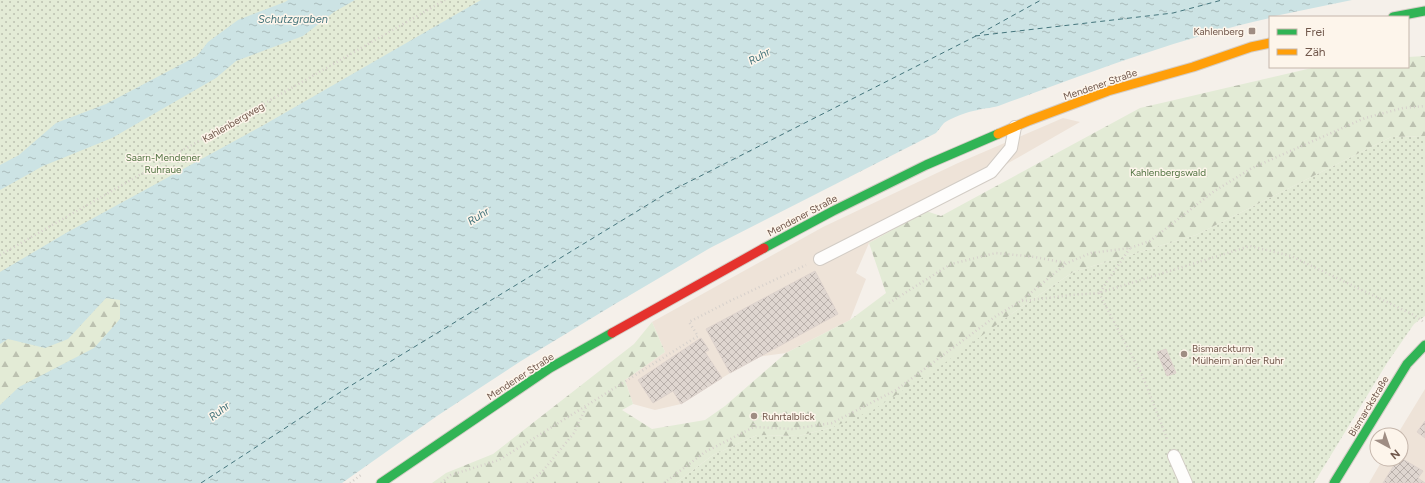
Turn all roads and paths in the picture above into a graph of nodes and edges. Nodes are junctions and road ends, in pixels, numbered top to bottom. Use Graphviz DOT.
graph roads {
  1 [pos="445,0"];
  2 [pos="1425,11"];
  3 [pos="1398,16"];
  4 [pos="1269,43"];
  5 [pos="1425,106"];
  6 [pos="1015,127"];
  7 [pos="1130,248"];
  8 [pos="0,256"];
  9 [pos="820,259"];
  10 [pos="1067,264"];
  11 [pos="1100,293"];
  12 [pos="1021,301"];
  13 [pos="889,303"];
  14 [pos="1425,323"];
  15 [pos="1425,345"];
  16 [pos="587,405"];
  17 [pos="754,416"];
  18 [pos="754,427"];
  19 [pos="1174,456"];
  20 [pos="382,483"];
  21 [pos="441,483"];
  22 [pos="527,483"];
  23 [pos="664,483"];
  24 [pos="1186,483"];
  25 [pos="1334,483"];
  1 -- 8 [label="path, Kahlenbergweg"];
  2 -- 3 [label="street"];
  4 -- 6 [label="street, Mendener Straße"];
  5 -- 7 [label="path"];
  6 -- 9 [label="lane"];
  6 -- 20 [label="street, Mendener Straße"];
  7 -- 10 [label="path"];
  7 -- 11 [label="path"];
  9 -- 16 [label="path"];
  10 -- 12 [label="path"];
  10 -- 13 [label="path"];
  11 -- 12 [label="path"];
  11 -- 14 [label="path"];
  11 -- 19 [label="path"];
  12 -- 18 [label="path"];
  15 -- 25 [label="street, Bismarckstraße"];
  16 -- 21 [label="path"];
  16 -- 22 [label="path"];
  17 -- 18 [label="path"];
  18 -- 23 [label="path"];
  19 -- 24 [label="lane"];
}
